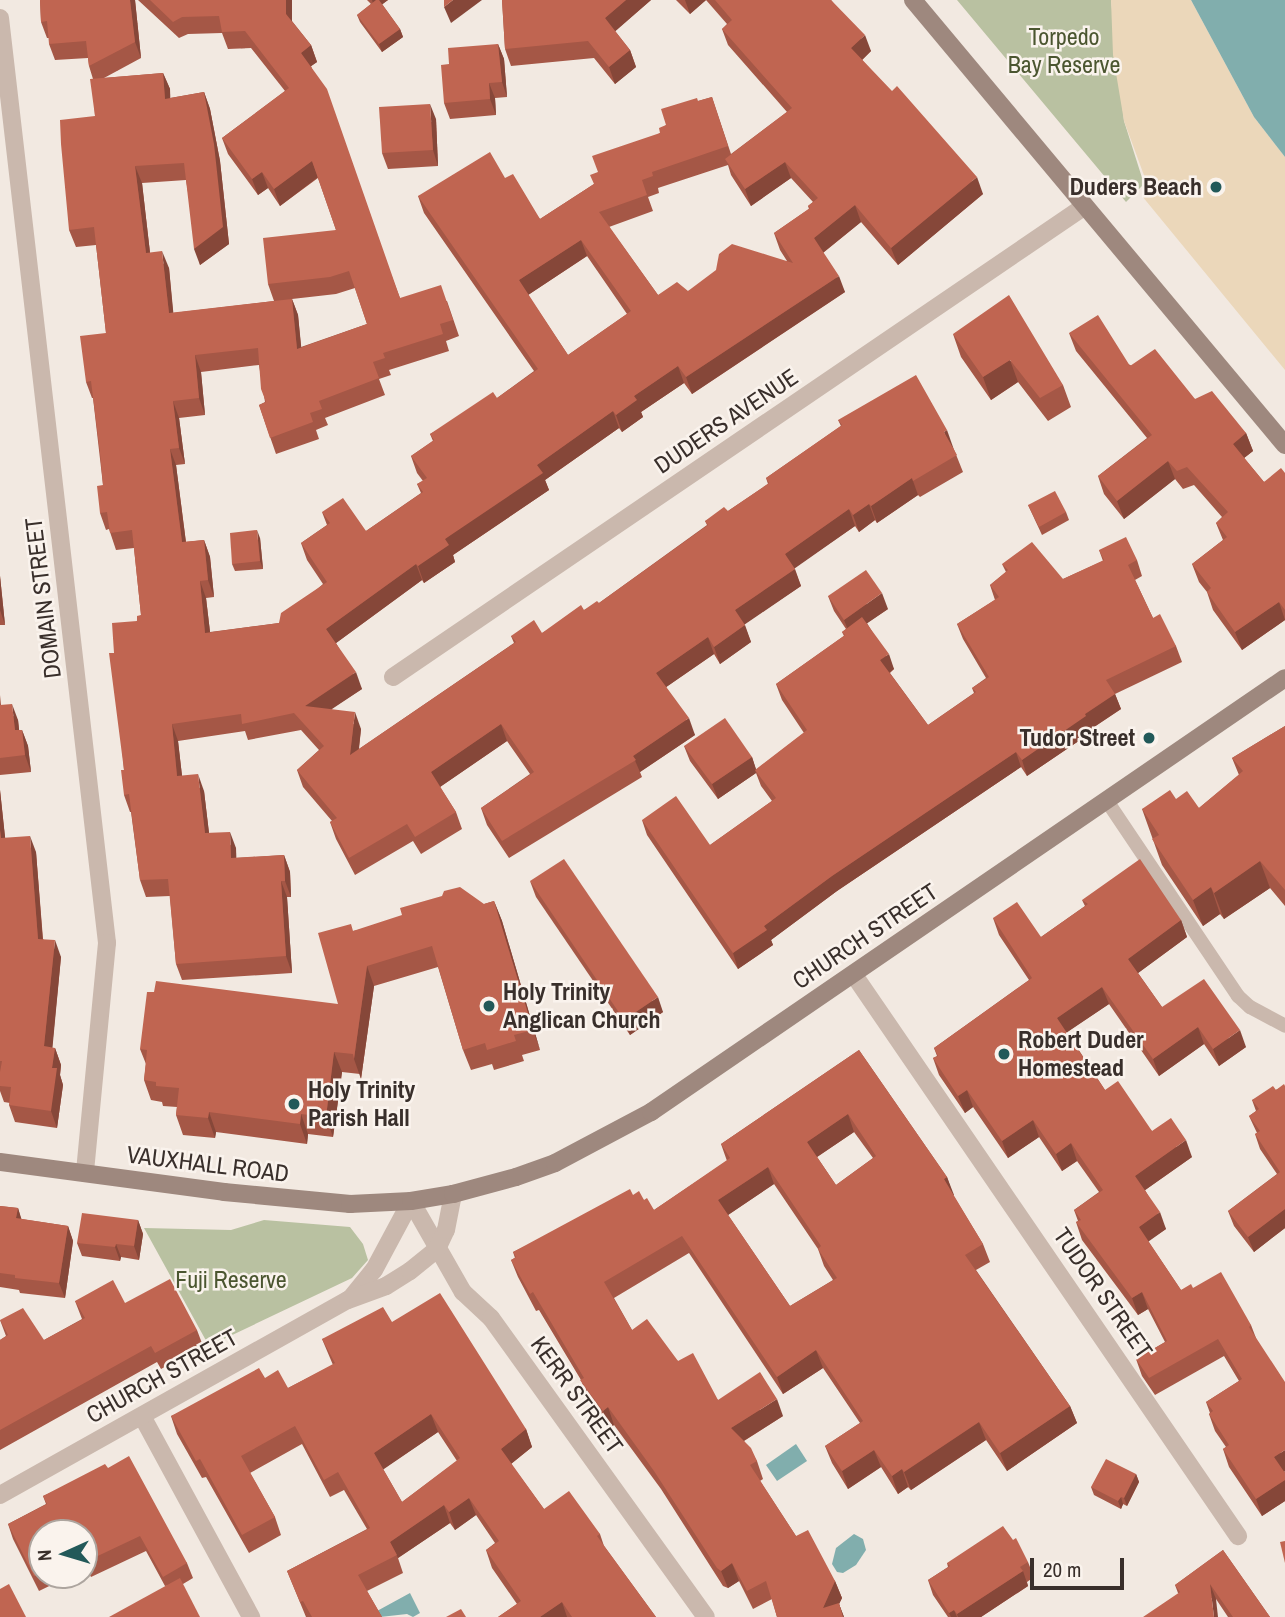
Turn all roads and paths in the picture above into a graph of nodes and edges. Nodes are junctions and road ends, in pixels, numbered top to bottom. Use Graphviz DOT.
graph roads {
  1 [pos="913,0"];
  2 [pos="0,18"];
  3 [pos="1085,206"];
  4 [pos="1285,445"];
  5 [pos="393,677"];
  6 [pos="1285,678"];
  7 [pos="1107,800"];
  8 [pos="854,975"];
  9 [pos="1285,1026"];
  10 [pos="0,1162"];
  11 [pos="85,1173"];
  12 [pos="453,1194"];
  13 [pos="411,1201"];
  14 [pos="436,1249"];
  15 [pos="348,1300"];
  16 [pos="142,1416"];
  17 [pos="0,1495"];
  18 [pos="1238,1536"];
  19 [pos="251,1617"];
  20 [pos="706,1617"];
  1 -- 3 [label="street"];
  2 -- 11 [label="street, DOMAIN STREET"];
  3 -- 4 [label="street"];
  3 -- 5 [label="street, DUDERS AVENUE"];
  6 -- 7 [label="street, CHURCH STREET"];
  7 -- 8 [label="street, CHURCH STREET"];
  7 -- 9 [label="lane"];
  8 -- 12 [label="street, CHURCH STREET"];
  8 -- 18 [label="street, TUDOR STREET"];
  10 -- 11 [label="street, VAUXHALL ROAD"];
  11 -- 13 [label="street, VAUXHALL ROAD"];
  12 -- 13 [label="street, CHURCH STREET"];
  12 -- 14 [label="street, CHURCH STREET"];
  13 -- 14 [label="street, KERR STREET"];
  13 -- 15 [label="street, CHURCH STREET"];
  14 -- 15 [label="street, CHURCH STREET"];
  14 -- 20 [label="street, KERR STREET"];
  15 -- 16 [label="street, CHURCH STREET"];
  16 -- 17 [label="street, CHURCH STREET"];
  16 -- 19 [label="street"];
}
